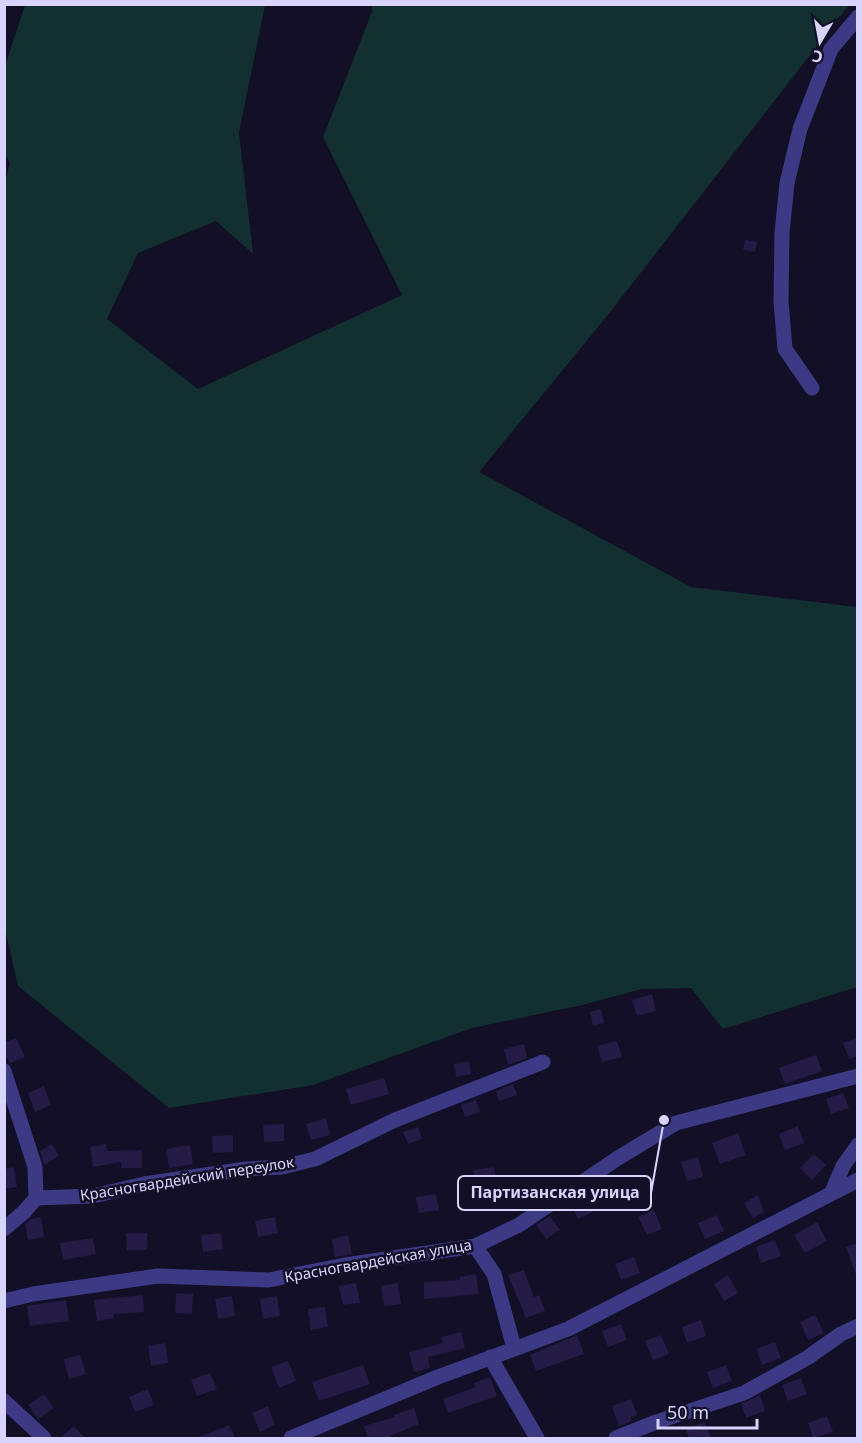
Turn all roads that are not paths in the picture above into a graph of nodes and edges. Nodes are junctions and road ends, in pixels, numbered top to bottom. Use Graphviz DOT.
graph roads {
  1 [pos="858,17"];
  2 [pos="812,388"];
  3 [pos="543,1062"];
  4 [pos="4,1071"];
  5 [pos="858,1076"];
  6 [pos="858,1145"];
  7 [pos="858,1180"];
  8 [pos="832,1192"];
  9 [pos="36,1198"];
  10 [pos="4,1228"];
  11 [pos="475,1246"];
  12 [pos="4,1301"];
  13 [pos="858,1326"];
  14 [pos="514,1348"];
  15 [pos="490,1357"];
  16 [pos="4,1401"];
  17 [pos="44,1438"];
  18 [pos="291,1438"];
  19 [pos="537,1438"];
  20 [pos="616,1438"];
  1 -- 2 [label="street"];
  3 -- 9 [label="street, Красногвардейский переулок"];
  4 -- 9 [label="street"];
  5 -- 11 [label="street, Красногвардейская улица"];
  6 -- 8 [label="street"];
  7 -- 8 [label="street"];
  8 -- 14 [label="street"];
  9 -- 10 [label="street"];
  11 -- 12 [label="street, Красногвардейская улица"];
  11 -- 14 [label="street"];
  13 -- 20 [label="street"];
  14 -- 15 [label="street"];
  15 -- 18 [label="street"];
  15 -- 19 [label="street"];
  16 -- 17 [label="street"];
}
